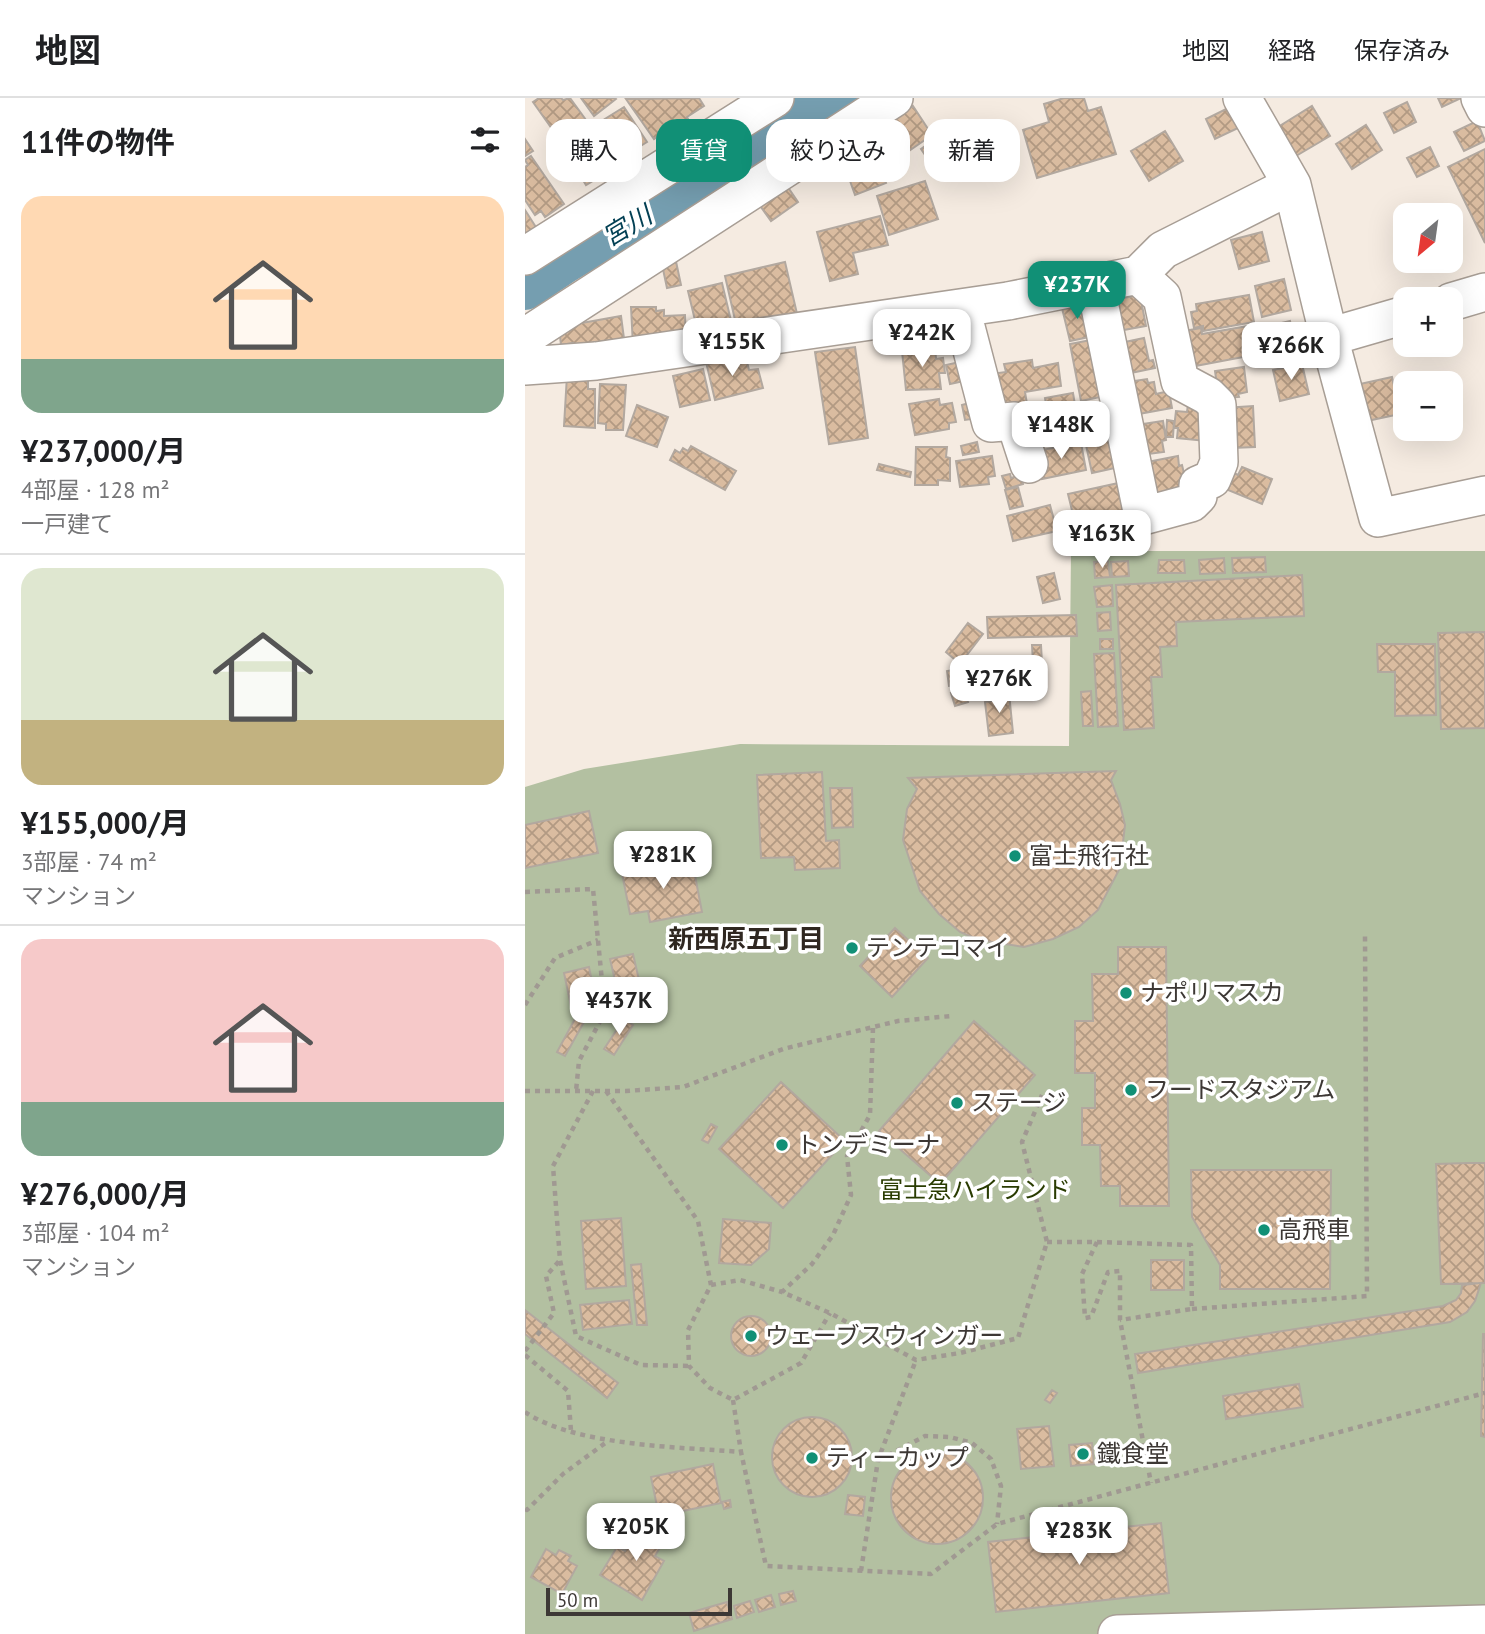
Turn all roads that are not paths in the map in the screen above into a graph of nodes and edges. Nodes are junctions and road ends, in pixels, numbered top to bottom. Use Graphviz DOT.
graph roads {
  1 [pos="775,98"];
  2 [pos="894,98"];
  3 [pos="1242,98"];
  4 [pos="1480,98"];
  5 [pos="1485,108"];
  6 [pos="1292,185"];
  7 [pos="525,256"];
  8 [pos="1138,275"];
  9 [pos="1095,283"];
  10 [pos="1485,292"];
  11 [pos="1463,298"];
  12 [pos="961,308"];
  13 [pos="1393,318"];
  14 [pos="525,337"];
  15 [pos="1329,337"];
  16 [pos="525,366"];
  17 [pos="1029,464"];
  18 [pos="1485,495"];
  19 [pos="1485,1624"];
  20 [pos="1117,1634"];
  1 -- 7 [label="street"];
  2 -- 14 [label="street"];
  3 -- 6 [label="street"];
  4 -- 5 [label="street"];
  6 -- 8 [label="street"];
  6 -- 15 [label="street"];
  8 -- 9 [label="street"];
  8 -- 9 [label="street"];
  9 -- 12 [label="street"];
  10 -- 11 [label="street"];
  12 -- 16 [label="street"];
  12 -- 17 [label="street"];
  13 -- 15 [label="street"];
  15 -- 18 [label="street"];
  19 -- 20 [label="street"];
}
